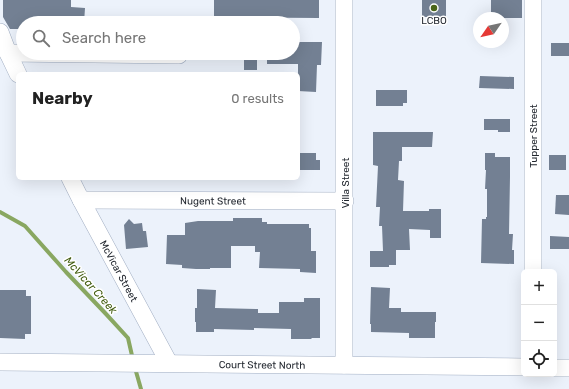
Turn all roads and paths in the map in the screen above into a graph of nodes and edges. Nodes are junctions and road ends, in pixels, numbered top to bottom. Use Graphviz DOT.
graph roads {
  1 [pos="344,0"];
  2 [pos="533,0"];
  3 [pos="0,32"];
  4 [pos="8,54"];
  5 [pos="16,54"];
  6 [pos="17,72"];
  7 [pos="71,180"];
  8 [pos="80,200"];
  9 [pos="345,201"];
  10 [pos="533,269"];
  11 [pos="0,362"];
  12 [pos="169,363"];
  13 [pos="344,365"];
  14 [pos="521,367"];
  15 [pos="557,368"];
  16 [pos="569,368"];
  1 -- 9 [label="street, Villa Street"];
  2 -- 10 [label="street, Tupper Street"];
  3 -- 4 [label="street"];
  4 -- 5 [label="street"];
  4 -- 6 [label="street"];
  7 -- 8 [label="street, McVicar Street"];
  8 -- 9 [label="street, Nugent Street"];
  8 -- 12 [label="street, McVicar Street"];
  9 -- 13 [label="street, Villa Street"];
  11 -- 12 [label="street, Court Street North"];
  12 -- 13 [label="street, Court Street North"];
  13 -- 14 [label="street, Court Street North"];
  15 -- 16 [label="street"];
}
